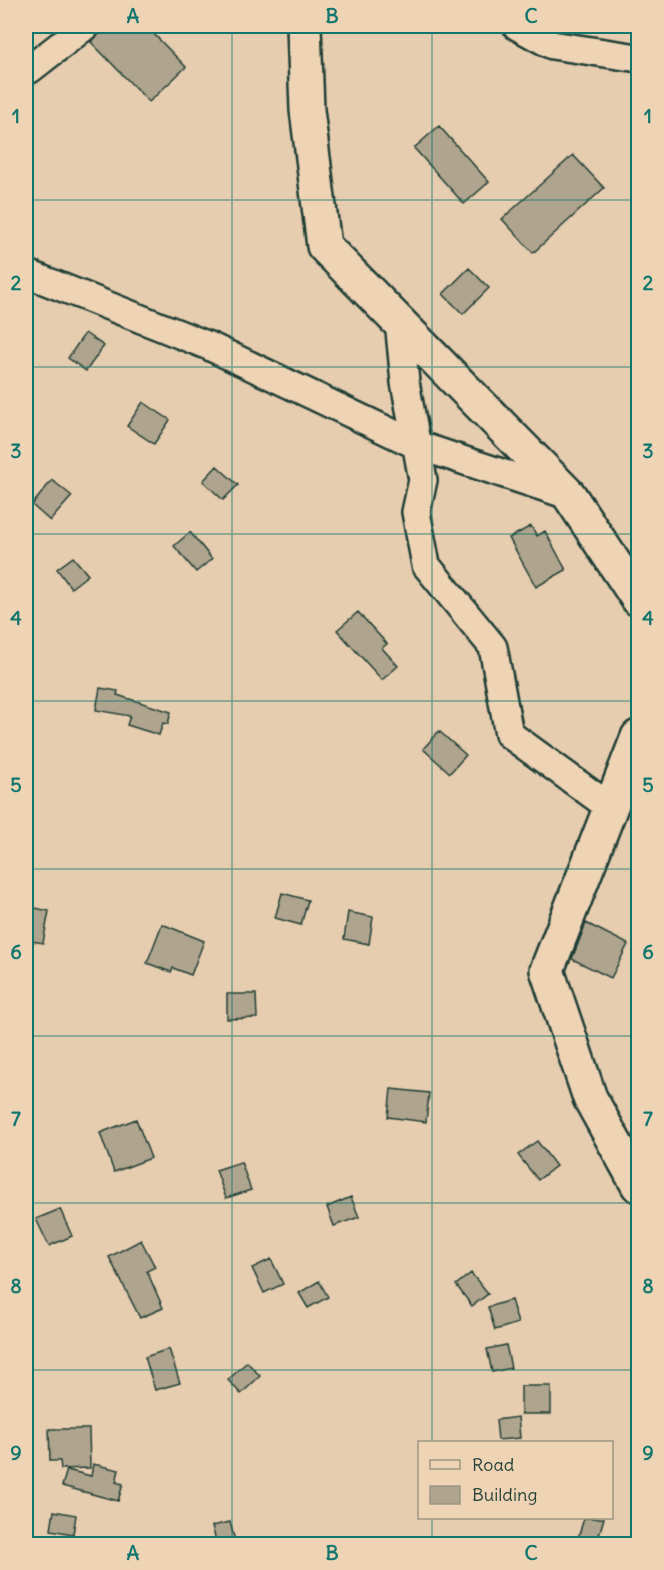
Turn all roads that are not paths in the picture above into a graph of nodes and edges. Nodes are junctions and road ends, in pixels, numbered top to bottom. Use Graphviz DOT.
graph roads {
  1 [pos="85,26"];
  2 [pos="304,26"];
  3 [pos="518,26"];
  4 [pos="639,58"];
  5 [pos="26,68"];
  6 [pos="26,273"];
  7 [pos="399,321"];
  8 [pos="417,445"];
  9 [pos="569,495"];
  10 [pos="639,599"];
  11 [pos="639,737"];
  12 [pos="611,808"];
  13 [pos="639,1185"];
  1 -- 5 [label="street"];
  2 -- 7 [label="street"];
  3 -- 4 [label="street"];
  6 -- 8 [label="street"];
  7 -- 8 [label="street"];
  7 -- 9 [label="street"];
  8 -- 9 [label="street"];
  8 -- 12 [label="street"];
  9 -- 10 [label="street"];
  11 -- 12 [label="street"];
  12 -- 13 [label="street"];
}
